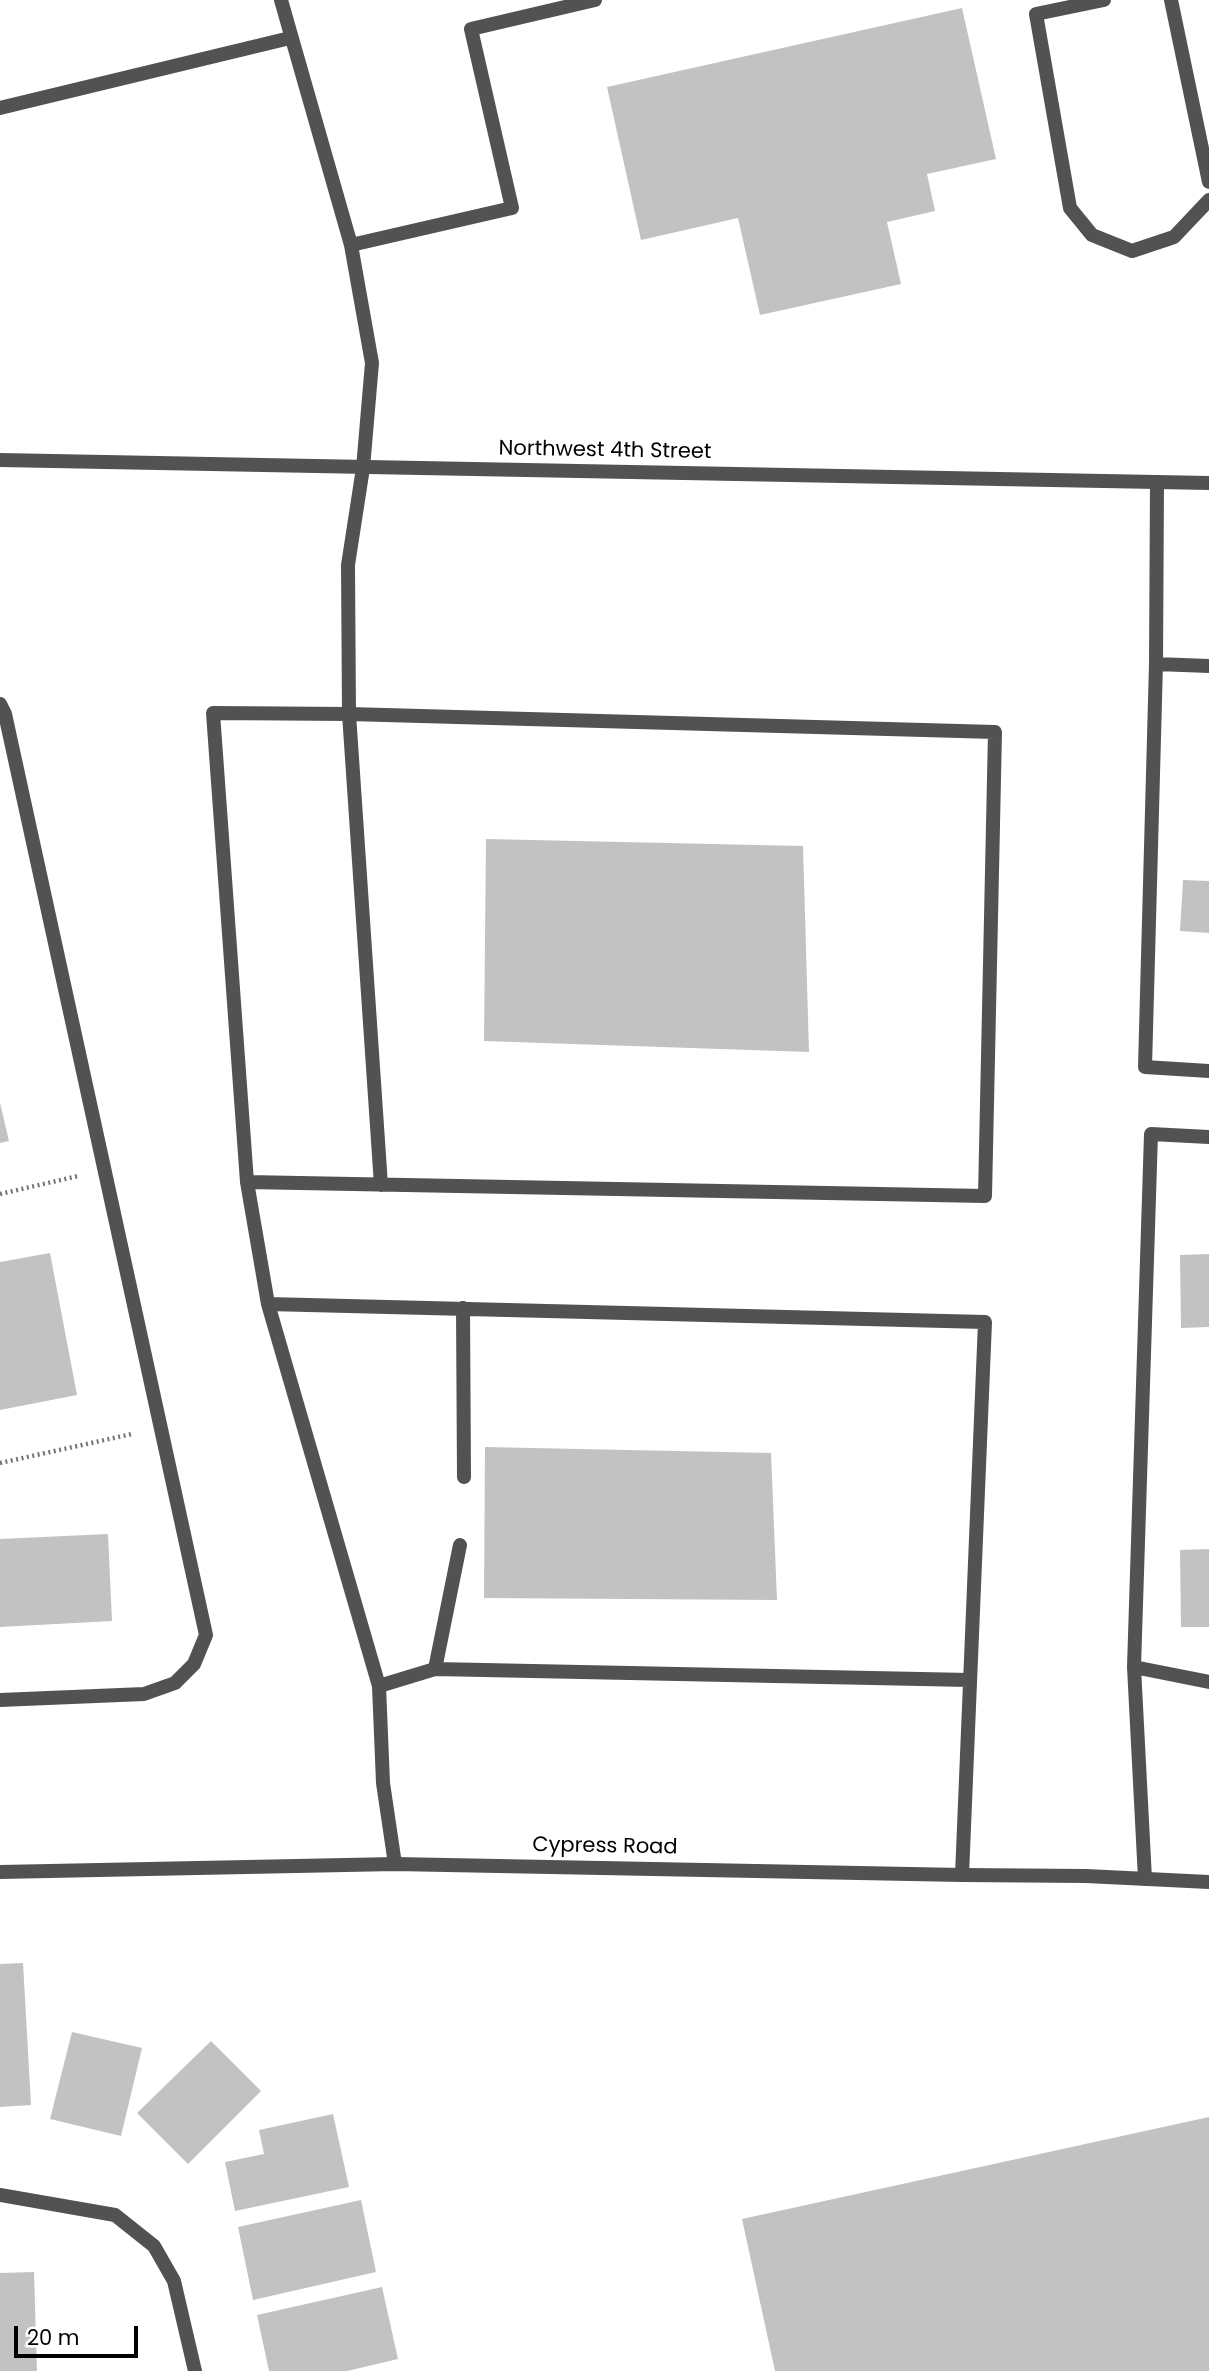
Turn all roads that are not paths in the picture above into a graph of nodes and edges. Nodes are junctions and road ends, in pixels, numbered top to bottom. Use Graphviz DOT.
graph roads {
  1 [pos="281,0"];
  2 [pos="595,0"];
  3 [pos="1104,0"];
  4 [pos="1171,0"];
  5 [pos="290,38"];
  6 [pos="0,108"];
  7 [pos="1209,182"];
  8 [pos="1209,200"];
  9 [pos="351,245"];
  10 [pos="0,460"];
  11 [pos="363,468"];
  12 [pos="1157,482"];
  13 [pos="1209,483"];
  14 [pos="1156,664"];
  15 [pos="1209,666"];
  16 [pos="0,705"];
  17 [pos="349,714"];
  18 [pos="1209,1071"];
  19 [pos="1209,1137"];
  20 [pos="247,1182"];
  21 [pos="382,1185"];
  22 [pos="268,1304"];
  23 [pos="463,1308"];
  24 [pos="464,1477"];
  25 [pos="460,1545"];
  26 [pos="1134,1667"];
  27 [pos="435,1669"];
  28 [pos="969,1680"];
  29 [pos="1209,1682"];
  30 [pos="379,1686"];
  31 [pos="0,1700"];
  32 [pos="395,1864"];
  33 [pos="0,1872"];
  34 [pos="962,1875"];
  35 [pos="1145,1879"];
  36 [pos="1209,1882"];
  37 [pos="0,2195"];
  38 [pos="195,2371"];
  1 -- 5 [label="street"];
  2 -- 9 [label="street"];
  3 -- 8 [label="street"];
  4 -- 7 [label="street"];
  5 -- 6 [label="street"];
  5 -- 9 [label="street"];
  9 -- 11 [label="street"];
  10 -- 11 [label="street, Northwest 4th Street"];
  11 -- 12 [label="street, Northwest 4th Street"];
  11 -- 17 [label="street"];
  12 -- 13 [label="street, Northwest 4th Street"];
  12 -- 14 [label="street"];
  14 -- 15 [label="street"];
  14 -- 18 [label="street"];
  16 -- 31 [label="street"];
  17 -- 20 [label="street"];
  17 -- 21 [label="street"];
  17 -- 21 [label="street"];
  19 -- 26 [label="street"];
  20 -- 21 [label="street"];
  20 -- 22 [label="street"];
  22 -- 23 [label="street"];
  22 -- 30 [label="street"];
  23 -- 24 [label="street"];
  23 -- 28 [label="street"];
  25 -- 27 [label="street"];
  26 -- 29 [label="street"];
  26 -- 35 [label="street"];
  27 -- 28 [label="street"];
  27 -- 30 [label="street"];
  28 -- 34 [label="street"];
  30 -- 32 [label="street"];
  32 -- 33 [label="street, Cypress Road"];
  32 -- 34 [label="street, Cypress Road"];
  34 -- 35 [label="street, Cypress Road"];
  35 -- 36 [label="street, Cypress Road"];
  37 -- 38 [label="street"];
}
